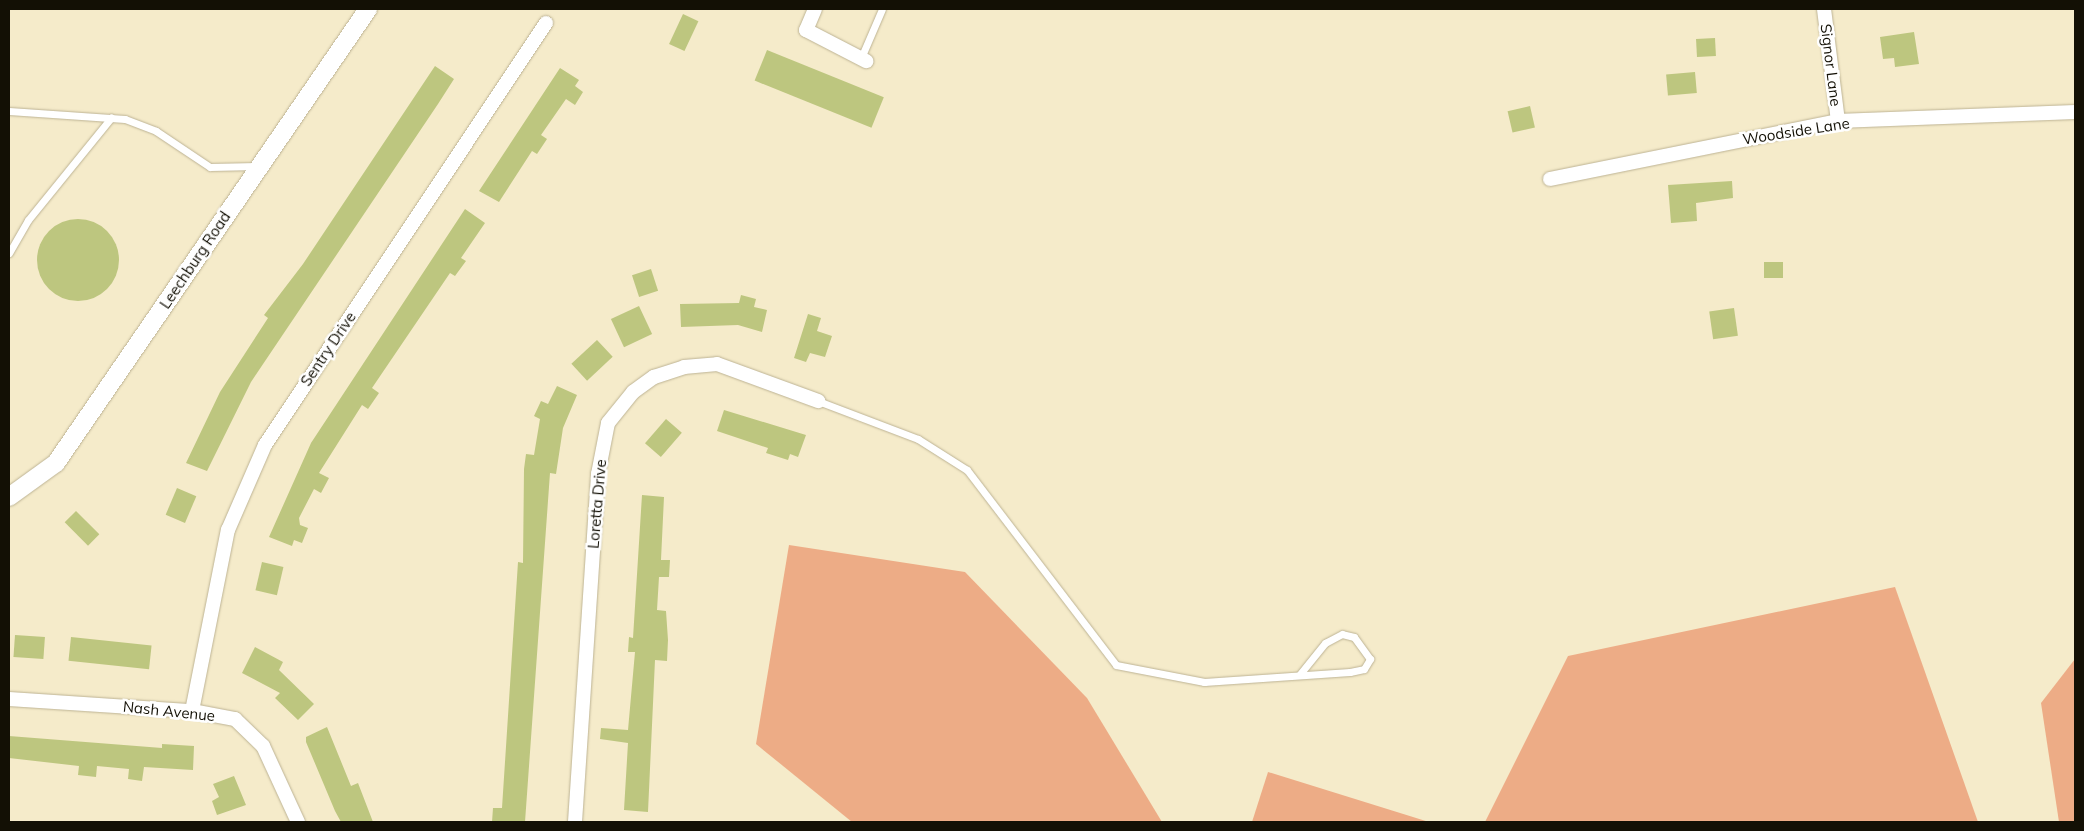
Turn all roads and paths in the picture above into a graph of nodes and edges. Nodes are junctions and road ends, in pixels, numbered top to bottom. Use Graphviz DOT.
graph roads {
  1 [pos="368,9"];
  2 [pos="815,9"];
  3 [pos="882,9"];
  4 [pos="1824,9"];
  5 [pos="546,23"];
  6 [pos="863,60"];
  7 [pos="9,111"];
  8 [pos="2075,112"];
  9 [pos="111,118"];
  10 [pos="1838,121"];
  11 [pos="260,166"];
  12 [pos="1550,179"];
  13 [pos="9,253"];
  14 [pos="818,401"];
  15 [pos="9,497"];
  16 [pos="1300,674"];
  17 [pos="9,699"];
  18 [pos="192,711"];
  19 [pos="298,822"];
  20 [pos="575,822"];
  1 -- 11 [label="street, Leechburg Road"];
  2 -- 6 [label="street"];
  3 -- 6 [label="lane"];
  4 -- 10 [label="street, Signor Lane"];
  5 -- 18 [label="street, Sentry Drive"];
  7 -- 9 [label="lane"];
  8 -- 10 [label="street, Woodside Lane"];
  9 -- 11 [label="lane"];
  9 -- 13 [label="lane"];
  10 -- 12 [label="street, Woodside Lane"];
  11 -- 15 [label="street, Leechburg Road"];
  14 -- 16 [label="lane"];
  14 -- 20 [label="street, Loretta Drive"];
  16 -- 16 [label="lane"];
  17 -- 18 [label="street, Nash Avenue"];
  18 -- 19 [label="street, Nash Avenue"];
}
